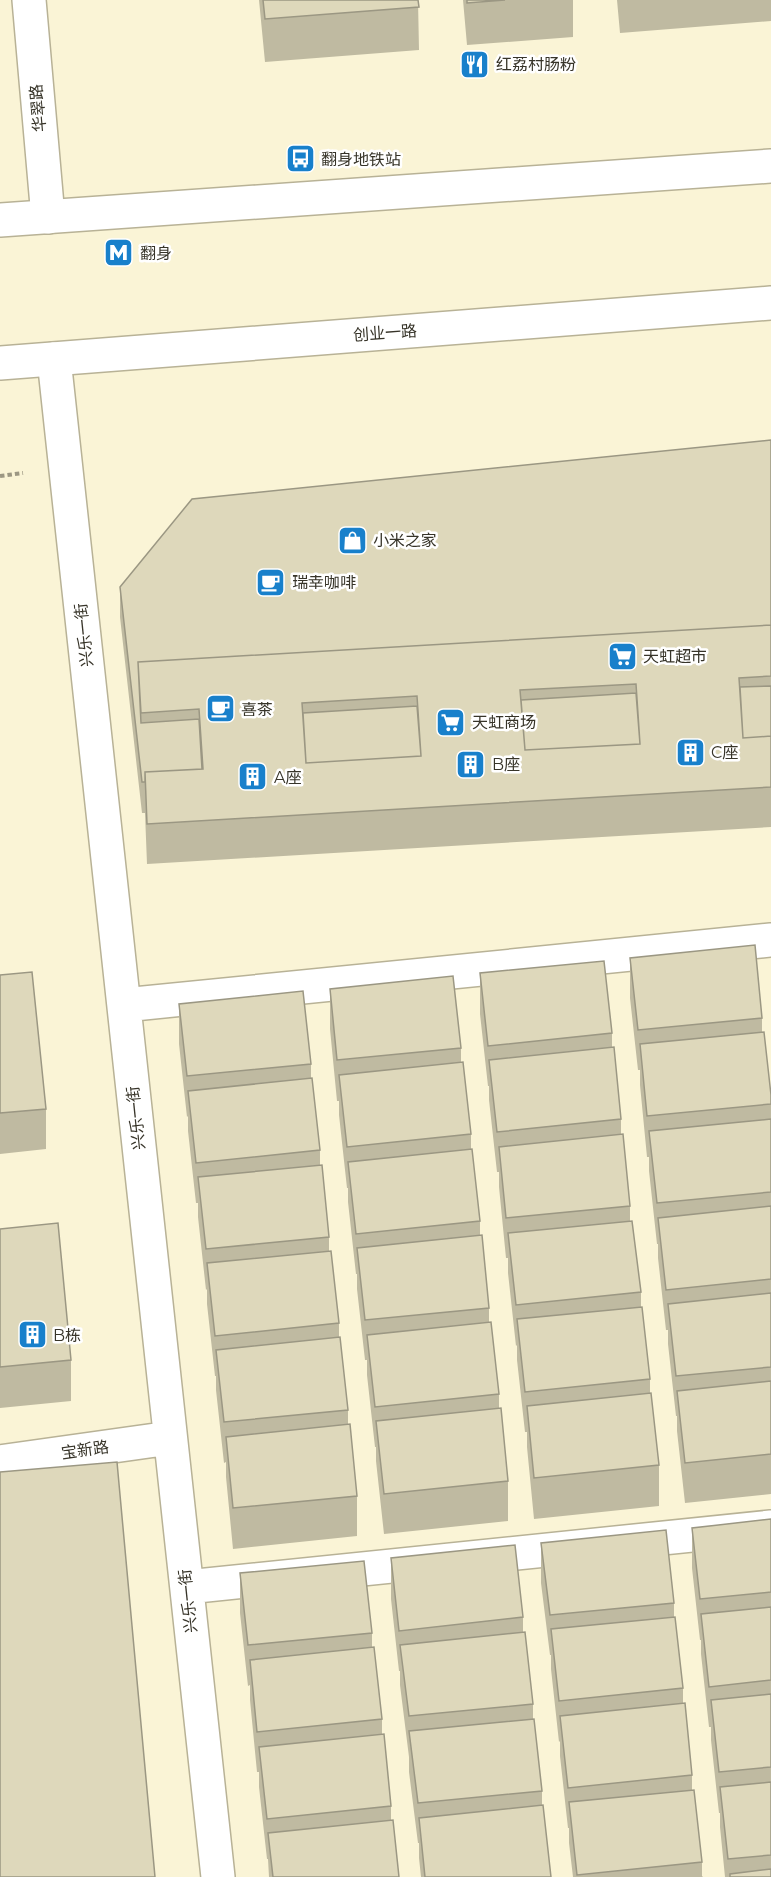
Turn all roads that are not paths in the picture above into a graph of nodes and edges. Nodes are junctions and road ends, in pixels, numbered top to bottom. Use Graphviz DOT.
graph roads {
  1 [pos="29,0"];
  2 [pos="771,166"];
  3 [pos="48,217"];
  4 [pos="0,220"];
  5 [pos="771,303"];
  6 [pos="54,359"];
  7 [pos="0,363"];
  8 [pos="771,940"];
  9 [pos="124,1005"];
  10 [pos="170,1438"];
  11 [pos="0,1462"];
  12 [pos="771,1527"];
  13 [pos="187,1587"];
  14 [pos="218,1877"];
  1 -- 3 [label="street, 华翠路"];
  2 -- 3 [label="street"];
  3 -- 4 [label="street"];
  5 -- 6 [label="street, 创业一路"];
  6 -- 7 [label="street, 创业一路"];
  6 -- 9 [label="street, 兴乐一街"];
  8 -- 9 [label="street"];
  9 -- 10 [label="street, 兴乐一街"];
  10 -- 11 [label="street, 宝新路"];
  10 -- 13 [label="street, 兴乐一街"];
  12 -- 13 [label="street"];
  13 -- 14 [label="street, 兴乐一街"];
}
